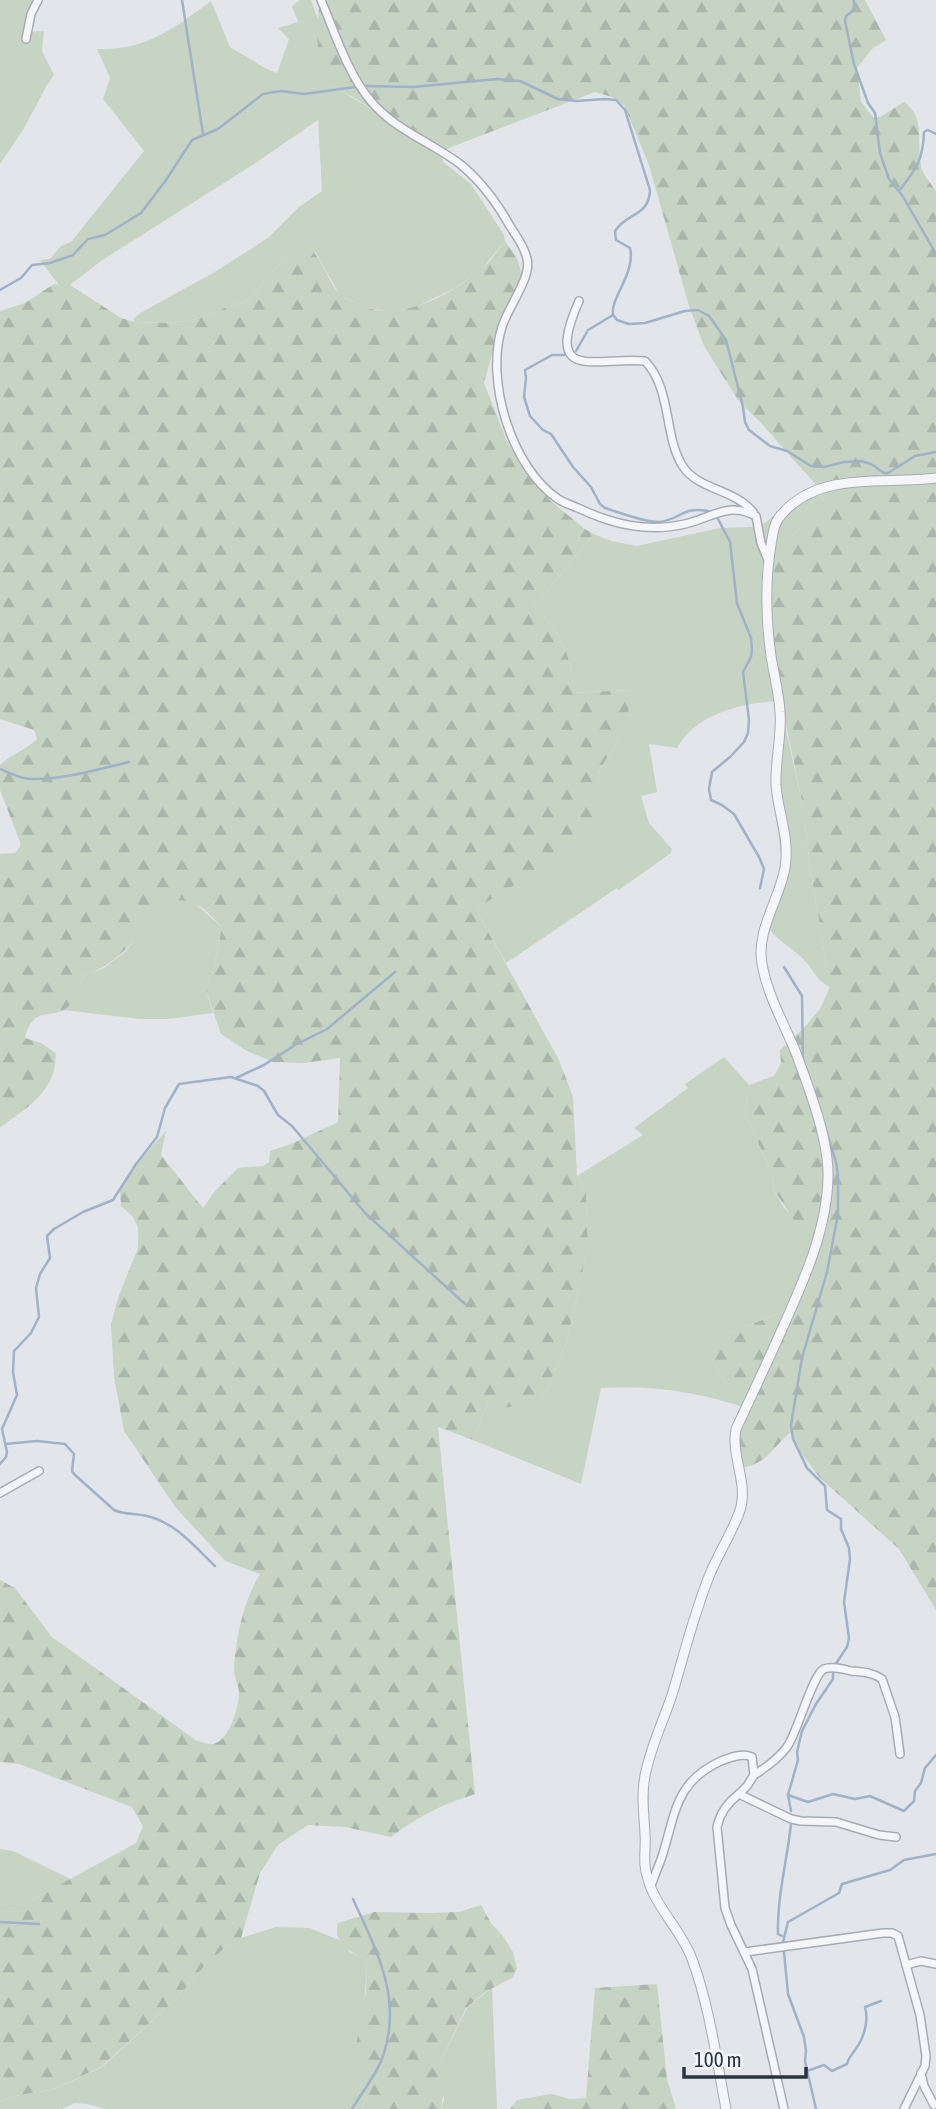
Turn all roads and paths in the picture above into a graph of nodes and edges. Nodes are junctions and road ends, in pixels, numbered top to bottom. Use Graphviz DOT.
graph roads {
  1 [pos="38,0"];
  2 [pos="321,0"];
  3 [pos="26,39"];
  4 [pos="579,301"];
  5 [pos="936,478"];
  6 [pos="756,516"];
  7 [pos="768,561"];
  8 [pos="39,1471"];
  9 [pos="0,1493"];
  10 [pos="900,1754"];
  11 [pos="754,1774"];
  12 [pos="739,1794"];
  13 [pos="896,1837"];
  14 [pos="650,1886"];
  15 [pos="745,1952"];
  16 [pos="936,1964"];
  17 [pos="906,1965"];
  18 [pos="921,2073"];
  19 [pos="934,2105"];
  20 [pos="726,2109"];
  21 [pos="784,2109"];
  22 [pos="904,2109"];
  1 -- 3 [label="street"];
  2 -- 6 [label="street"];
  4 -- 6 [label="street"];
  5 -- 7 [label="street"];
  6 -- 7 [label="street"];
  7 -- 14 [label="street"];
  8 -- 9 [label="street"];
  10 -- 11 [label="street"];
  11 -- 12 [label="street"];
  11 -- 14 [label="street"];
  12 -- 13 [label="street"];
  12 -- 15 [label="street"];
  14 -- 20 [label="street"];
  15 -- 17 [label="street"];
  15 -- 21 [label="street"];
  16 -- 17 [label="street"];
  17 -- 18 [label="street"];
  18 -- 19 [label="street"];
  18 -- 22 [label="street"];
}
